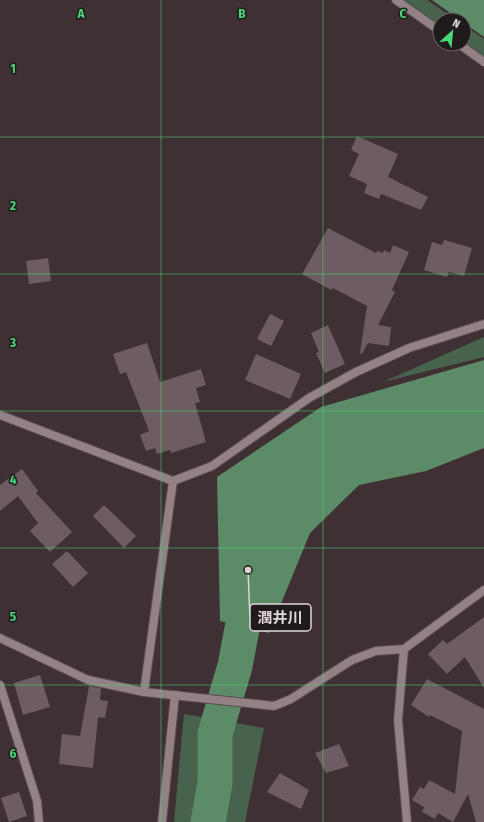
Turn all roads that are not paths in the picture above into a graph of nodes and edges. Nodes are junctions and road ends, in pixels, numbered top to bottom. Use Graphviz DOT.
graph roads {
  1 [pos="396,0"];
  2 [pos="432,25"];
  3 [pos="470,52"];
  4 [pos="484,62"];
  5 [pos="484,324"];
  6 [pos="0,415"];
  7 [pos="173,481"];
  8 [pos="484,590"];
  9 [pos="0,638"];
  10 [pos="404,649"];
  11 [pos="0,685"];
  12 [pos="144,692"];
  13 [pos="175,695"];
  14 [pos="39,822"];
  15 [pos="162,822"];
  16 [pos="407,822"];
  1 -- 2 [label="street"];
  3 -- 4 [label="street"];
  5 -- 7 [label="street"];
  6 -- 7 [label="street"];
  7 -- 12 [label="street"];
  8 -- 10 [label="street"];
  9 -- 12 [label="street"];
  10 -- 13 [label="street"];
  10 -- 16 [label="street"];
  11 -- 14 [label="street"];
  12 -- 13 [label="street"];
  13 -- 15 [label="street"];
}
